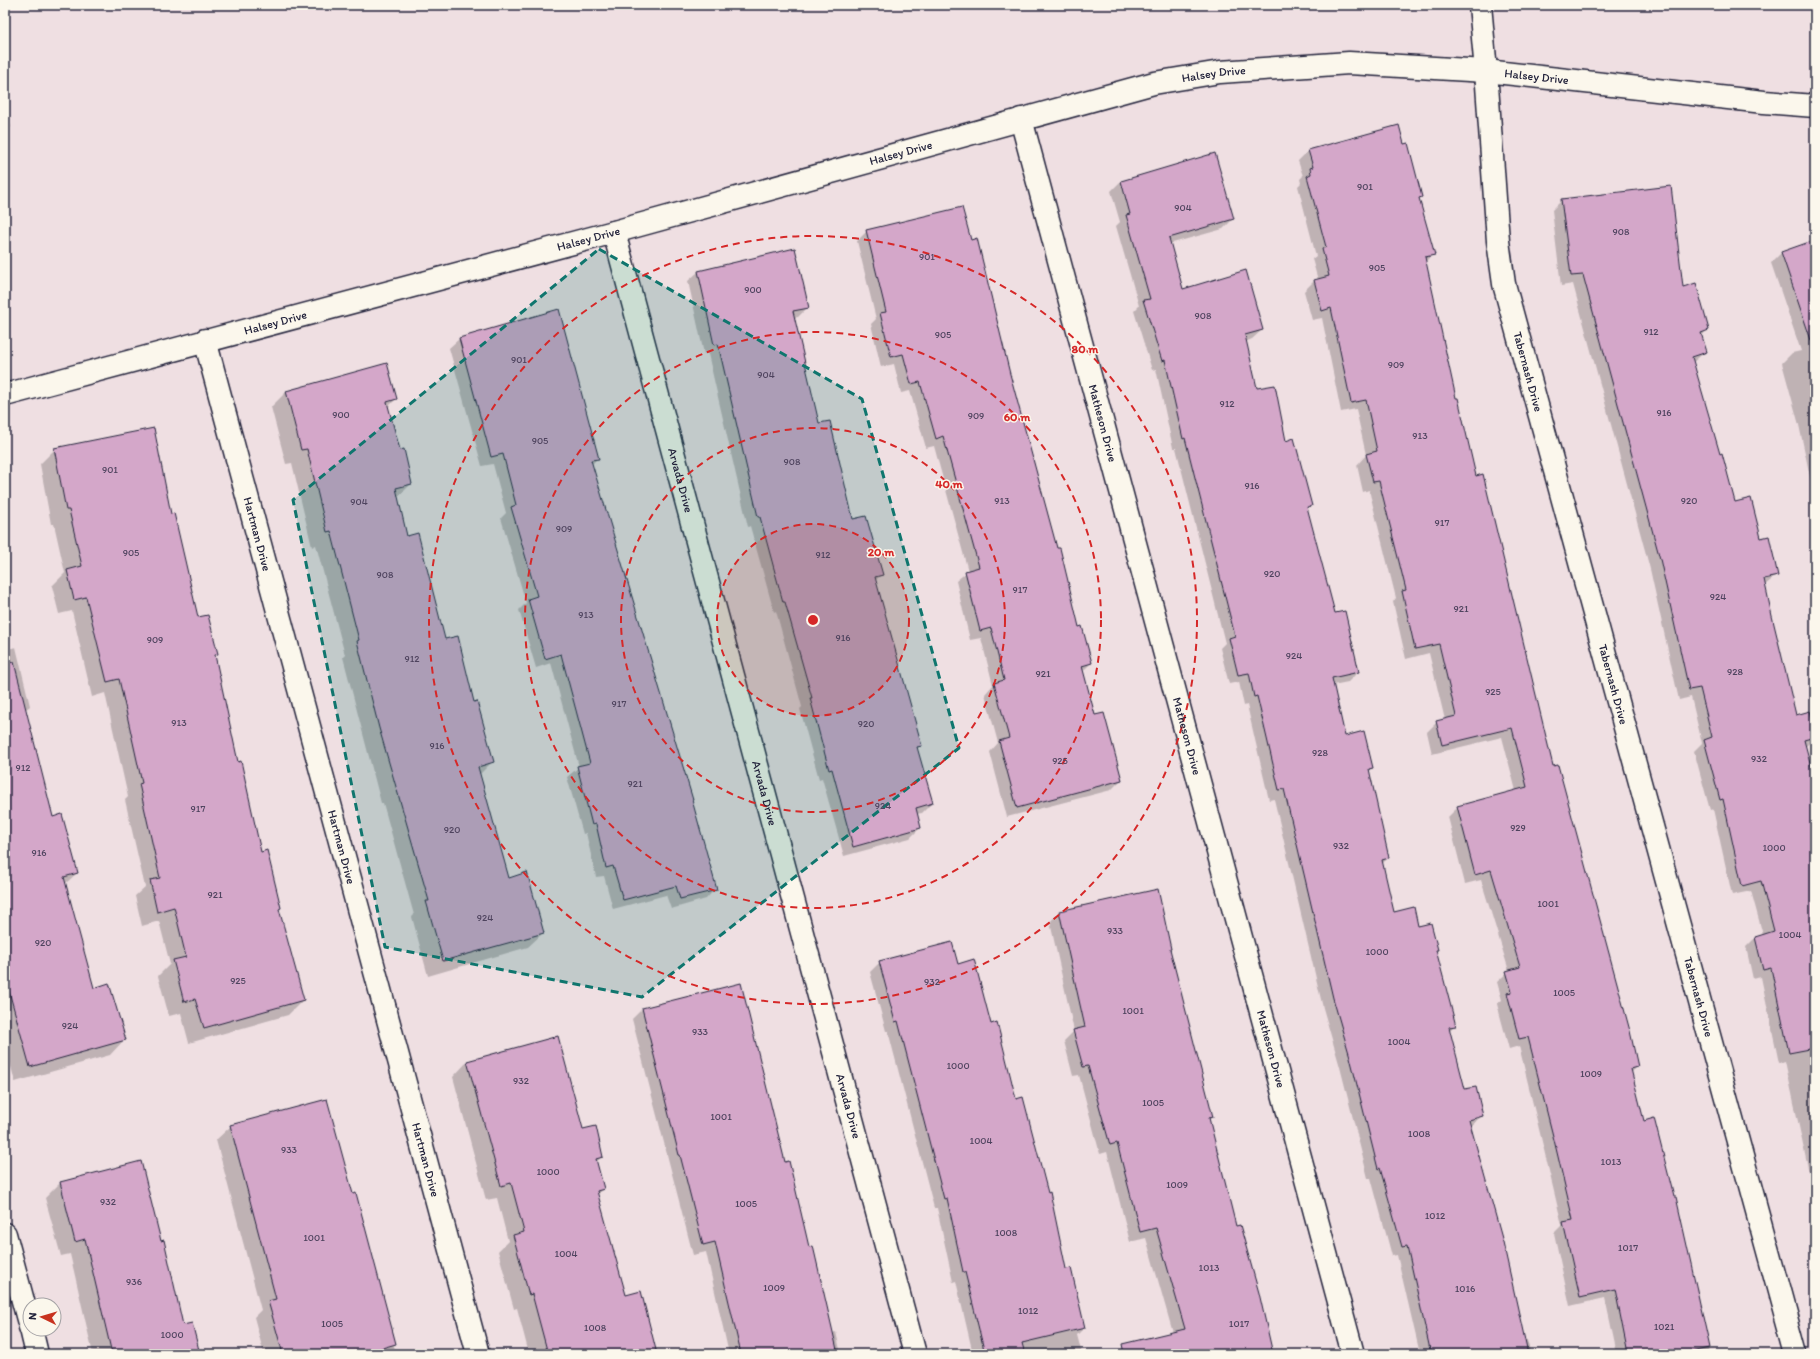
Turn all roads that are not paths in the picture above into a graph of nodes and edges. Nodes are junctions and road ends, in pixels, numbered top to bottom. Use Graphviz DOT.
graph roads {
  1 [pos="1480,5"];
  2 [pos="1486,72"];
  3 [pos="1815,106"];
  4 [pos="1021,119"];
  5 [pos="614,232"];
  6 [pos="206,340"];
  7 [pos="5,395"];
  8 [pos="5,1234"];
  9 [pos="22,1298"];
  10 [pos="32,1337"];
  11 [pos="37,1354"];
  12 [pos="478,1354"];
  13 [pos="915,1354"];
  14 [pos="1353,1354"];
  15 [pos="1796,1354"];
  1 -- 2 [label="street, Tabernash Drive"];
  2 -- 3 [label="street, Halsey Drive"];
  2 -- 4 [label="street, Halsey Drive"];
  2 -- 15 [label="street, Tabernash Drive"];
  4 -- 5 [label="street, Halsey Drive"];
  4 -- 14 [label="street, Matheson Drive"];
  5 -- 6 [label="street, Halsey Drive"];
  5 -- 13 [label="street, Arvada Drive"];
  6 -- 7 [label="street, Halsey Drive"];
  6 -- 12 [label="street, Hartman Drive"];
  8 -- 9 [label="street"];
  10 -- 11 [label="street"];
}
